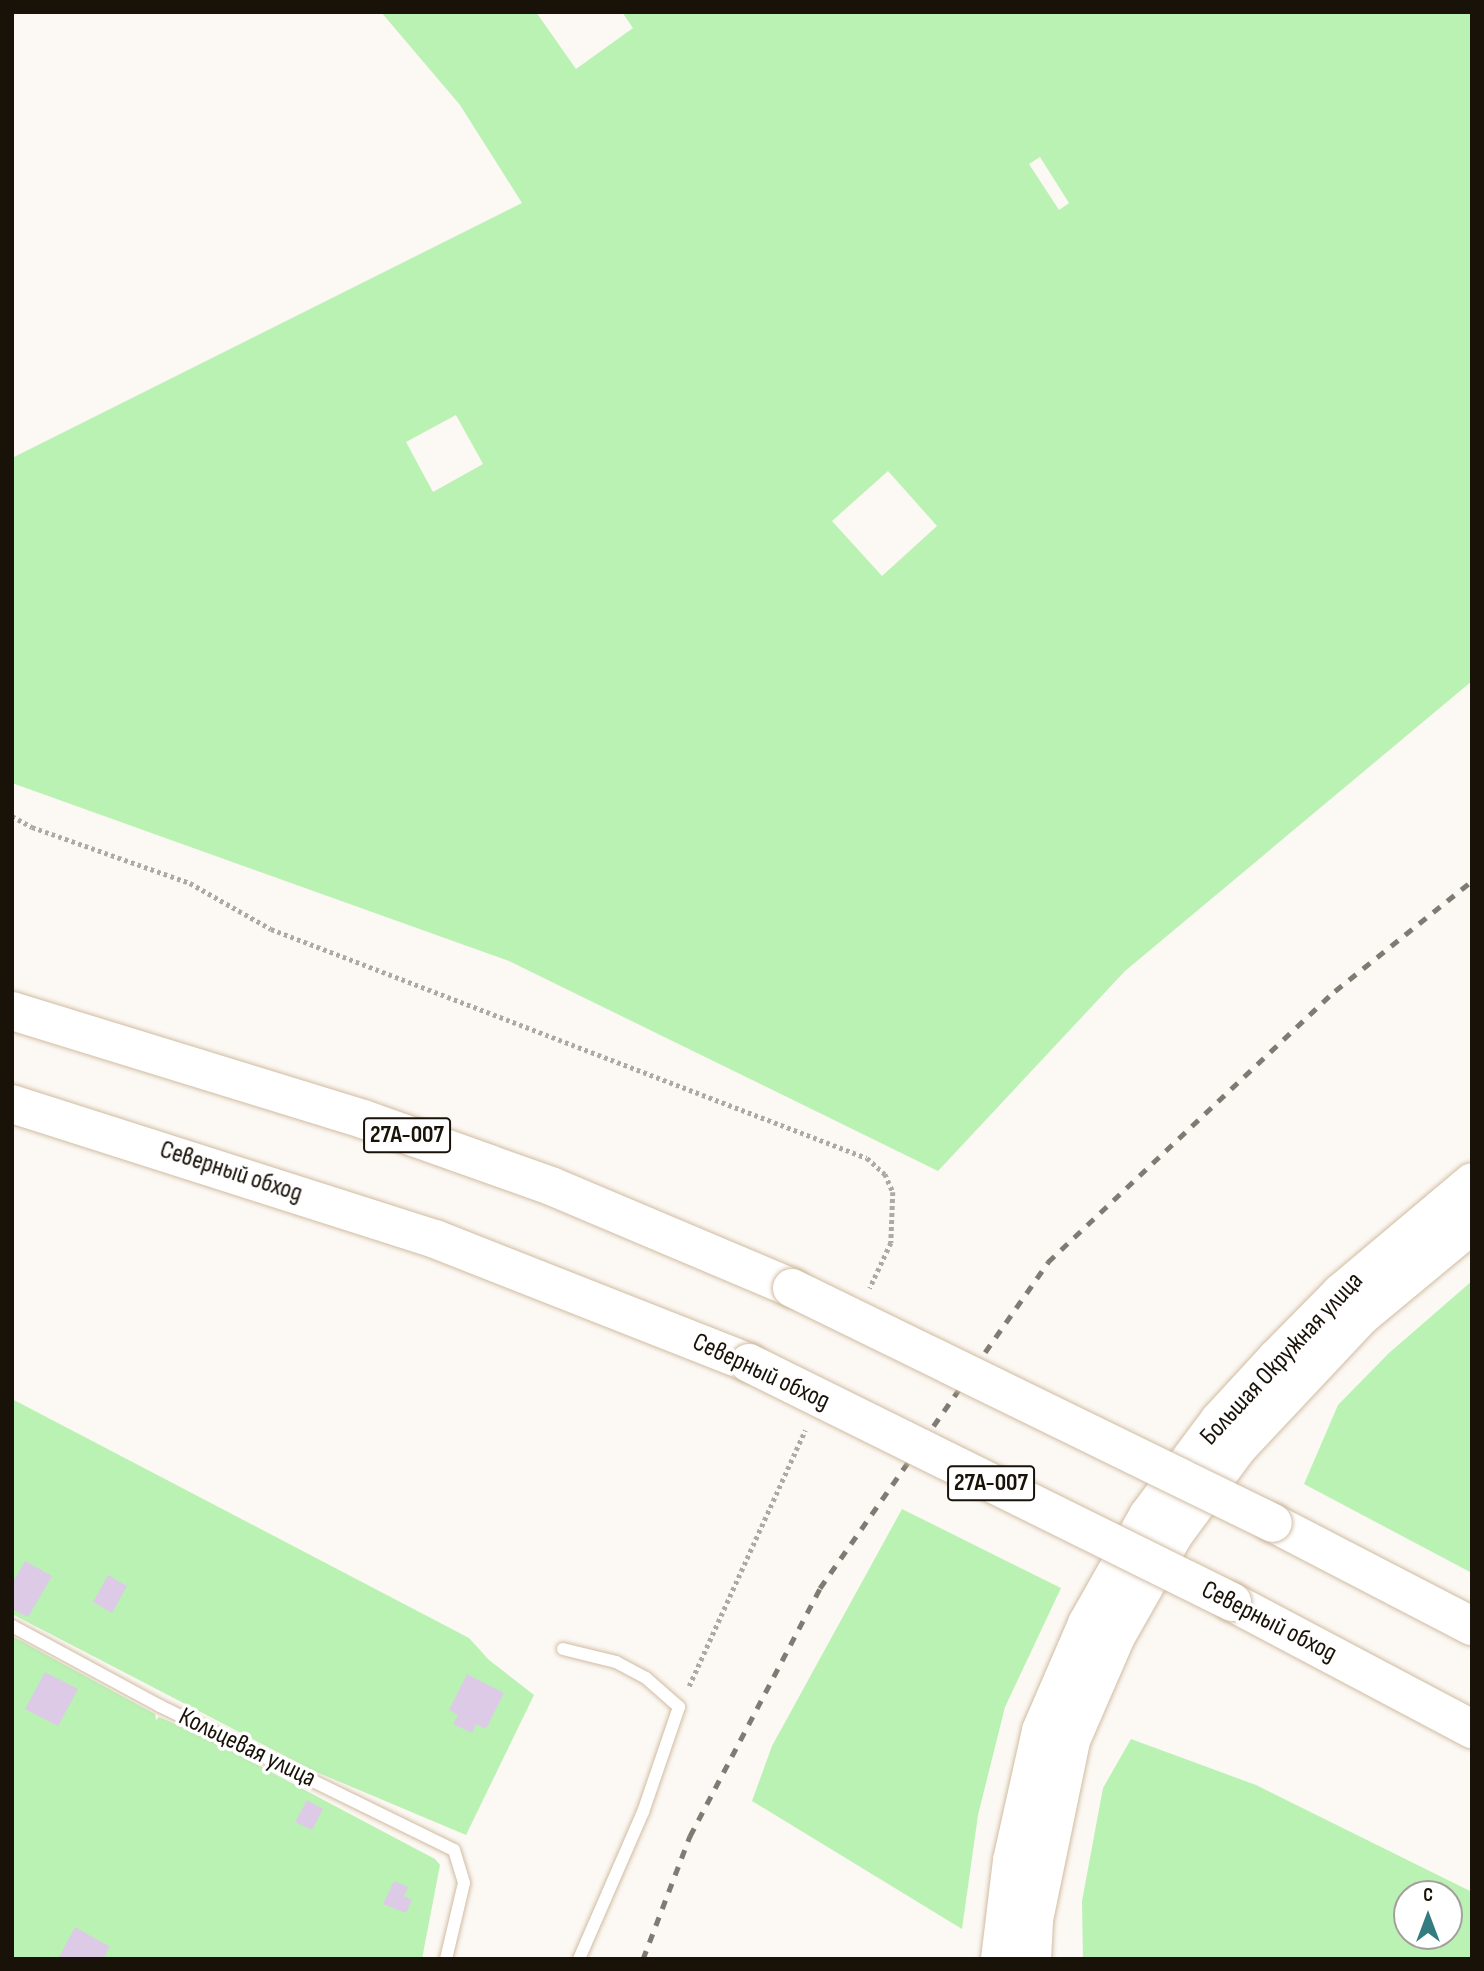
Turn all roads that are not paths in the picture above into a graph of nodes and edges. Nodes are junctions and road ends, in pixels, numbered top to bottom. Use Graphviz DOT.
graph roads {
  1 [pos="12,1011"];
  2 [pos="12,1104"];
  3 [pos="1472,1181"];
  4 [pos="1472,1224"];
  5 [pos="12,1626"];
  6 [pos="1472,1626"];
  7 [pos="563,1649"];
  8 [pos="1472,1729"];
  9 [pos="446,1959"];
  10 [pos="579,1959"];
  11 [pos="999,1959"];
  12 [pos="1032,1959"];
  1 -- 6 [label="highway, 27А-007, bridge"];
  2 -- 8 [label="highway, Северный обход / 27А-007, bridge"];
  3 -- 11 [label="main road, Большая Окружная улица"];
  4 -- 12 [label="main road, Большая Окружная улица"];
  5 -- 9 [label="lane, Кольцевая улица"];
  7 -- 10 [label="lane"];
}
